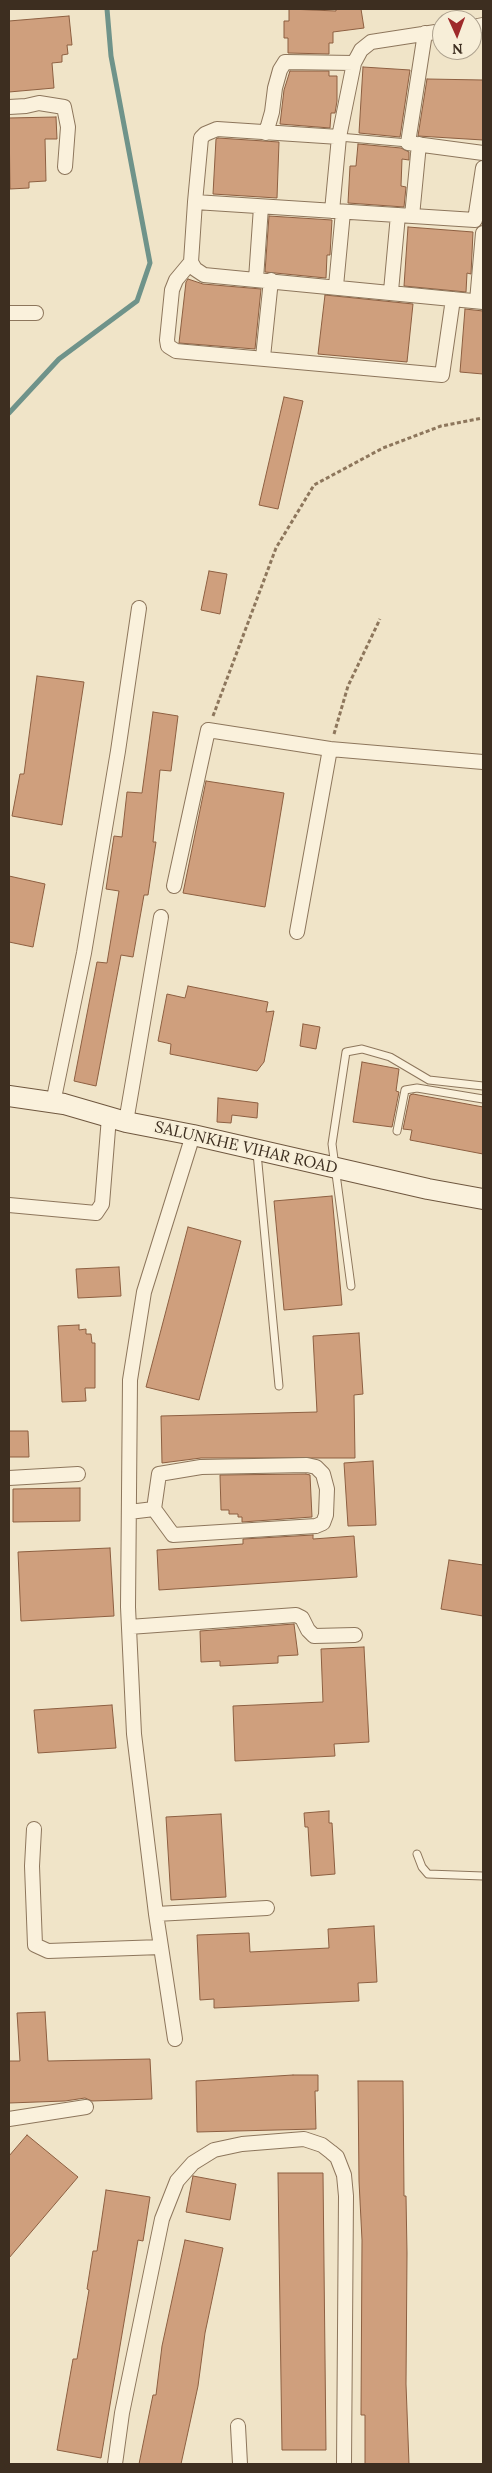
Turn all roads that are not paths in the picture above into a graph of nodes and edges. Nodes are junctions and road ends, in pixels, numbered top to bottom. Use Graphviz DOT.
graph roads {
  1 [pos="432,32"];
  2 [pos="425,33"];
  3 [pos="354,63"];
  4 [pos="9,107"];
  5 [pos="266,133"];
  6 [pos="339,137"];
  7 [pos="413,143"];
  8 [pos="483,153"];
  9 [pos="65,167"];
  10 [pos="483,168"];
  11 [pos="195,202"];
  12 [pos="262,207"];
  13 [pos="338,212"];
  14 [pos="405,216"];
  15 [pos="475,220"];
  16 [pos="483,233"];
  17 [pos="191,262"];
  18 [pos="256,279"];
  19 [pos="271,280"];
  20 [pos="336,286"];
  21 [pos="391,292"];
  22 [pos="453,299"];
  23 [pos="480,302"];
  24 [pos="36,313"];
  25 [pos="9,314"];
  26 [pos="263,357"];
  27 [pos="139,608"];
  28 [pos="330,749"];
  29 [pos="483,762"];
  30 [pos="174,886"];
  31 [pos="162,917"];
  32 [pos="297,932"];
  33 [pos="483,1086"];
  34 [pos="9,1096"];
  35 [pos="483,1099"];
  36 [pos="53,1102"];
  37 [pos="117,1120"];
  38 [pos="397,1131"];
  39 [pos="193,1135"];
  40 [pos="257,1150"];
  41 [pos="335,1168"];
  42 [pos="483,1200"];
  43 [pos="9,1205"];
  44 [pos="351,1286"];
  45 [pos="279,1386"];
  46 [pos="78,1474"];
  47 [pos="9,1478"];
  48 [pos="154,1509"];
  49 [pos="129,1512"];
  50 [pos="129,1627"];
  51 [pos="355,1635"];
  52 [pos="34,1829"];
  53 [pos="417,1854"];
  54 [pos="483,1876"];
  55 [pos="267,1908"];
  56 [pos="156,1914"];
  57 [pos="161,1947"];
  58 [pos="175,2039"];
  59 [pos="86,2107"];
  60 [pos="9,2119"];
  61 [pos="238,2426"];
  62 [pos="115,2464"];
  63 [pos="240,2464"];
  64 [pos="344,2464"];
  1 -- 2 [label="street"];
  2 -- 3 [label="street"];
  2 -- 7 [label="street"];
  3 -- 5 [label="street"];
  3 -- 6 [label="street"];
  4 -- 9 [label="street"];
  5 -- 6 [label="street"];
  5 -- 11 [label="street"];
  6 -- 7 [label="lane"];
  6 -- 13 [label="street"];
  7 -- 8 [label="street"];
  7 -- 14 [label="street"];
  10 -- 15 [label="street"];
  11 -- 12 [label="street"];
  11 -- 17 [label="street"];
  12 -- 13 [label="street"];
  12 -- 18 [label="street"];
  13 -- 14 [label="street"];
  13 -- 20 [label="street"];
  14 -- 15 [label="street"];
  14 -- 21 [label="street"];
  15 -- 16 [label="street"];
  16 -- 23 [label="street"];
  17 -- 18 [label="street"];
  17 -- 26 [label="street"];
  18 -- 19 [label="street"];
  19 -- 20 [label="street"];
  19 -- 26 [label="street"];
  20 -- 21 [label="street"];
  21 -- 22 [label="street"];
  22 -- 23 [label="street"];
  22 -- 26 [label="street"];
  24 -- 25 [label="street"];
  27 -- 36 [label="street"];
  28 -- 29 [label="street"];
  28 -- 30 [label="street"];
  28 -- 32 [label="street"];
  31 -- 37 [label="street"];
  33 -- 41 [label="lane"];
  34 -- 36 [label="street, SALUNKHE VIHAR ROAD"];
  35 -- 38 [label="lane"];
  36 -- 37 [label="street, SALUNKHE VIHAR ROAD"];
  37 -- 39 [label="street, SALUNKHE VIHAR ROAD"];
  37 -- 43 [label="street"];
  39 -- 40 [label="street, SALUNKHE VIHAR ROAD"];
  39 -- 49 [label="street"];
  40 -- 41 [label="street, SALUNKHE VIHAR ROAD"];
  40 -- 45 [label="lane"];
  41 -- 42 [label="street, SALUNKHE VIHAR ROAD"];
  41 -- 44 [label="lane"];
  46 -- 47 [label="street"];
  48 -- 48 [label="street"];
  48 -- 49 [label="street"];
  49 -- 50 [label="street"];
  50 -- 51 [label="street"];
  50 -- 56 [label="street"];
  52 -- 57 [label="street"];
  53 -- 54 [label="lane"];
  55 -- 56 [label="street"];
  56 -- 57 [label="street"];
  57 -- 58 [label="street"];
  59 -- 60 [label="street"];
  61 -- 63 [label="street"];
  62 -- 64 [label="street"];
}
